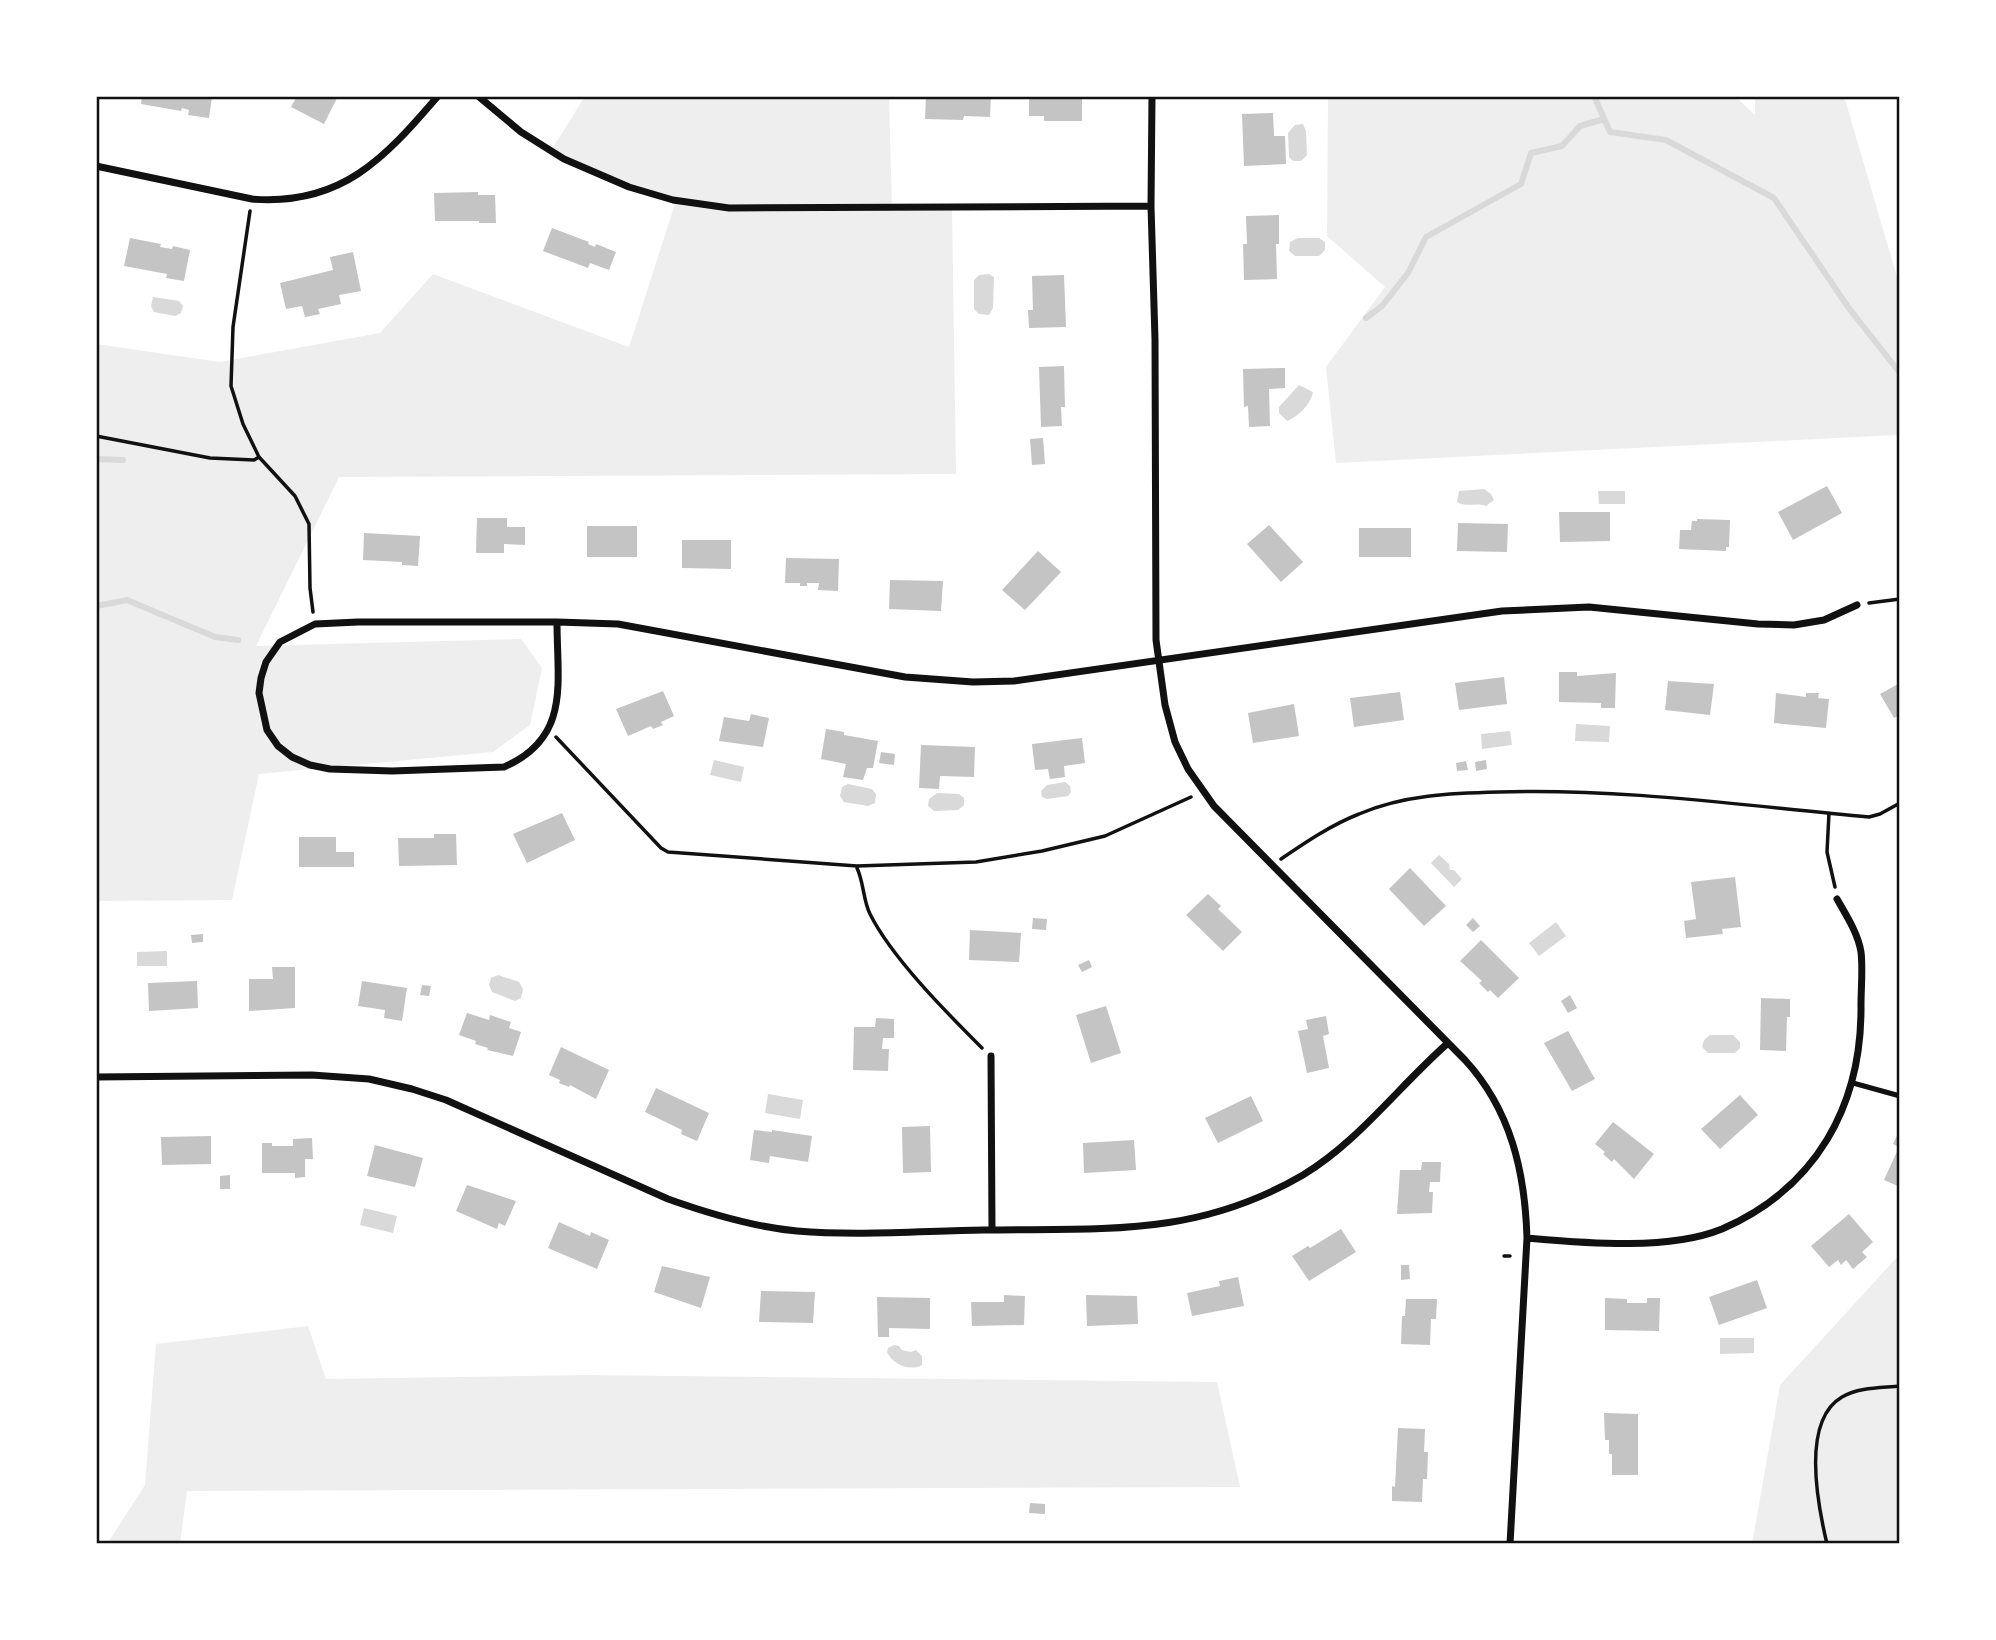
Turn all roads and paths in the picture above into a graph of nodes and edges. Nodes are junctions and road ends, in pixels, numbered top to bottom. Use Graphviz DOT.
graph roads {
  1 [pos="438,96"];
  2 [pos="478,96"];
  3 [pos="1152,96"];
  4 [pos="96,166"];
  5 [pos="252,199"];
  6 [pos="1151,206"];
  7 [pos="96,436"];
  8 [pos="259,457"];
  9 [pos="1900,599"];
  10 [pos="1857,605"];
  11 [pos="557,622"];
  12 [pos="315,624"];
  13 [pos="1158,660"];
  14 [pos="548,730"];
  15 [pos="1202,792"];
  16 [pos="1900,803"];
  17 [pos="1829,813"];
  18 [pos="1272,864"];
  19 [pos="857,866"];
  20 [pos="1837,899"];
  21 [pos="1448,1043"];
  22 [pos="991,1056"];
  23 [pos="96,1077"];
  24 [pos="1853,1083"];
  25 [pos="1900,1096"];
  26 [pos="992,1230"];
  27 [pos="1527,1238"];
  28 [pos="1504,1256"];
  29 [pos="1510,1256"];
  30 [pos="1900,1386"];
  31 [pos="1510,1544"];
  32 [pos="1827,1544"];
  1 -- 5 [label="street"];
  2 -- 6 [label="street"];
  3 -- 6 [label="street"];
  4 -- 5 [label="street"];
  5 -- 8 [label="path"];
  6 -- 13 [label="street"];
  7 -- 8 [label="path"];
  8 -- 12 [label="path"];
  9 -- 10 [label="path"];
  10 -- 13 [label="street"];
  11 -- 12 [label="street"];
  11 -- 13 [label="street"];
  11 -- 14 [label="street"];
  12 -- 14 [label="street"];
  13 -- 15 [label="street"];
  14 -- 19 [label="path"];
  15 -- 18 [label="street"];
  15 -- 19 [label="path"];
  16 -- 17 [label="path"];
  17 -- 18 [label="path"];
  17 -- 20 [label="path"];
  18 -- 21 [label="street"];
  19 -- 22 [label="path"];
  20 -- 24 [label="street"];
  21 -- 26 [label="street"];
  21 -- 27 [label="street"];
  22 -- 26 [label="street"];
  23 -- 26 [label="street"];
  24 -- 25 [label="lane"];
  24 -- 27 [label="street"];
  27 -- 31 [label="street"];
  28 -- 29 [label="path"];
  30 -- 32 [label="path"];
}
